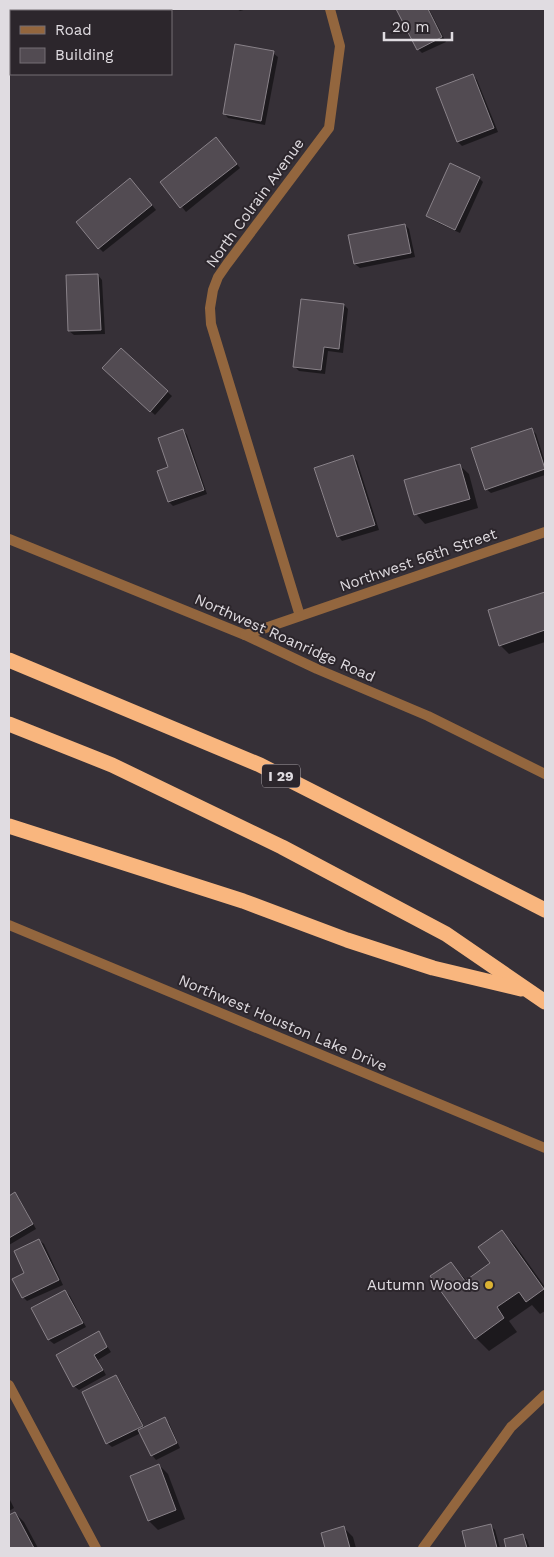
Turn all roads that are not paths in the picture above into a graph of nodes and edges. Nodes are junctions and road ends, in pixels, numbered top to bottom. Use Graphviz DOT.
graph roads {
  1 [pos="330,9"];
  2 [pos="545,532"];
  3 [pos="9,539"];
  4 [pos="300,616"];
  5 [pos="245,635"];
  6 [pos="9,660"];
  7 [pos="9,724"];
  8 [pos="545,774"];
  9 [pos="9,826"];
  10 [pos="545,910"];
  11 [pos="9,925"];
  12 [pos="530,991"];
  13 [pos="545,1002"];
  14 [pos="545,1148"];
  15 [pos="9,1385"];
  16 [pos="545,1395"];
  17 [pos="96,1548"];
  18 [pos="423,1548"];
  1 -- 4 [label="street, North Colrain Avenue"];
  2 -- 4 [label="street, Northwest 56th Street"];
  3 -- 5 [label="street, Northwest Roanridge Road"];
  4 -- 5 [label="street, Northwest 56th Street"];
  5 -- 8 [label="street, Northwest Roanridge Road"];
  6 -- 10 [label="highway, I 29"];
  7 -- 12 [label="highway"];
  9 -- 12 [label="highway"];
  11 -- 14 [label="street, Northwest Houston Lake Drive"];
  12 -- 13 [label="highway"];
  15 -- 17 [label="street"];
  16 -- 18 [label="street"];
}
